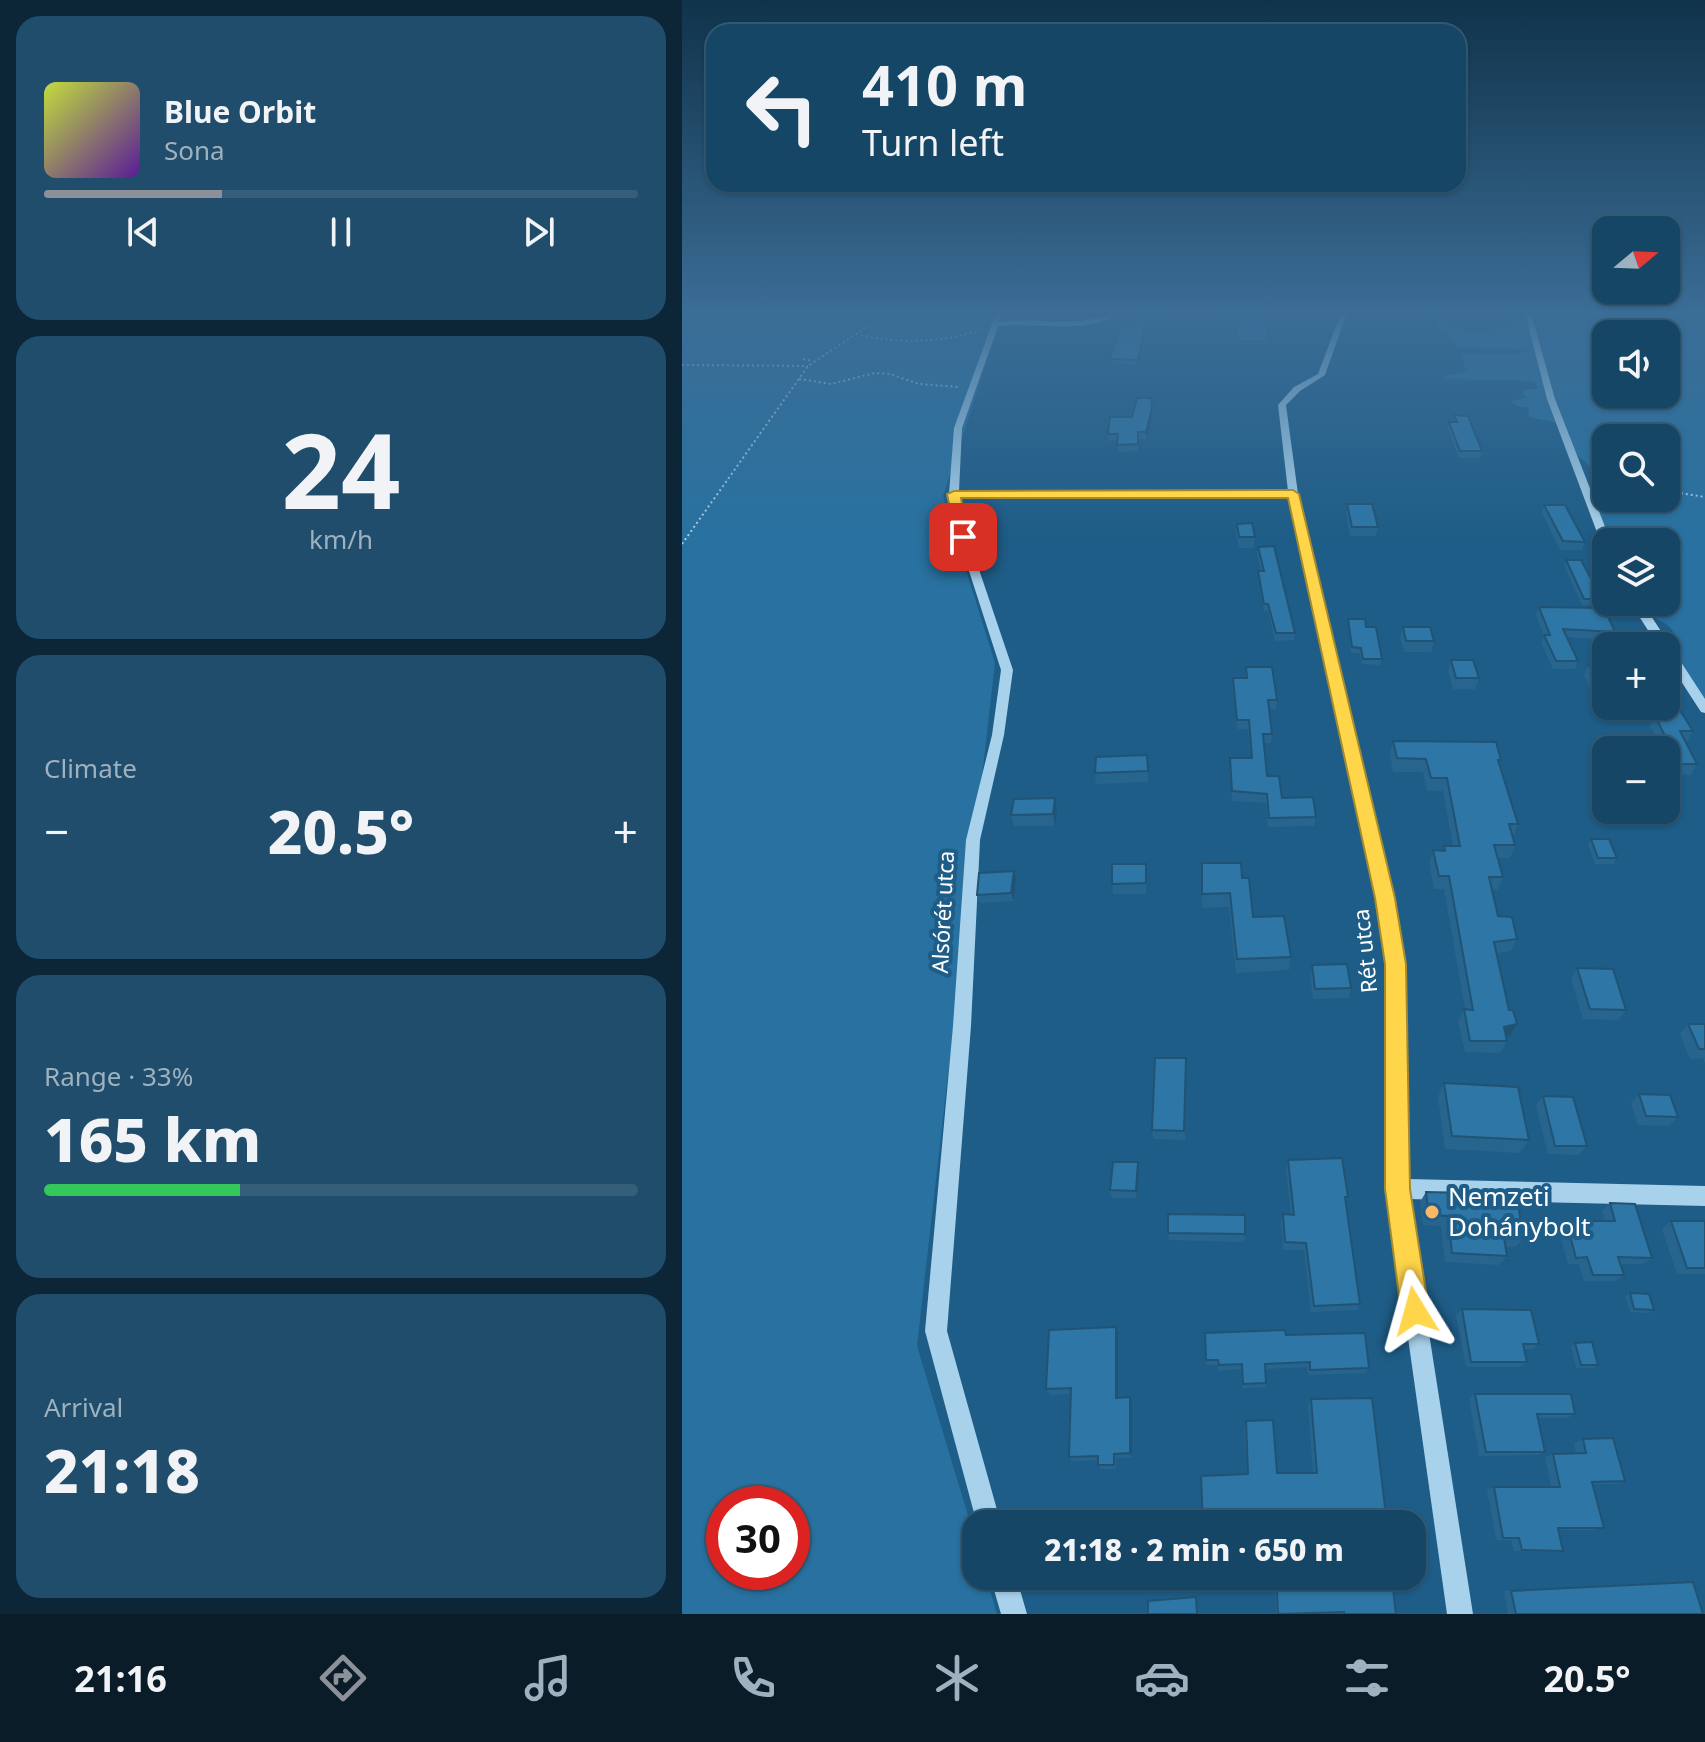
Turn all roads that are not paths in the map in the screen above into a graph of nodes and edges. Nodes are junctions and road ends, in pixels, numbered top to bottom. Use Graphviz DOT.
graph roads {
  1 [pos="971,388"];
  2 [pos="1298,388"];
  3 [pos="1548,388"];
  4 [pos="954,494"];
  5 [pos="1293,494"];
  6 [pos="1600,528"];
  7 [pos="1680,671"];
  8 [pos="1705,709"];
  9 [pos="1397,1189"];
  10 [pos="1705,1196"];
  11 [pos="985,1510"];
  12 [pos="1007,1590"];
  13 [pos="1014,1614"];
  14 [pos="1460,1614"];
  1 -- 4 [label="street, Alsórét utca"];
  2 -- 5 [label="street, Rét utca"];
  3 -- 6 [label="street"];
  4 -- 5 [label="street"];
  4 -- 11 [label="street, Alsórét utca"];
  5 -- 9 [label="street, Rét utca"];
  7 -- 8 [label="street"];
  9 -- 10 [label="street"];
  9 -- 14 [label="street, Rét utca"];
  12 -- 13 [label="street"];
}
